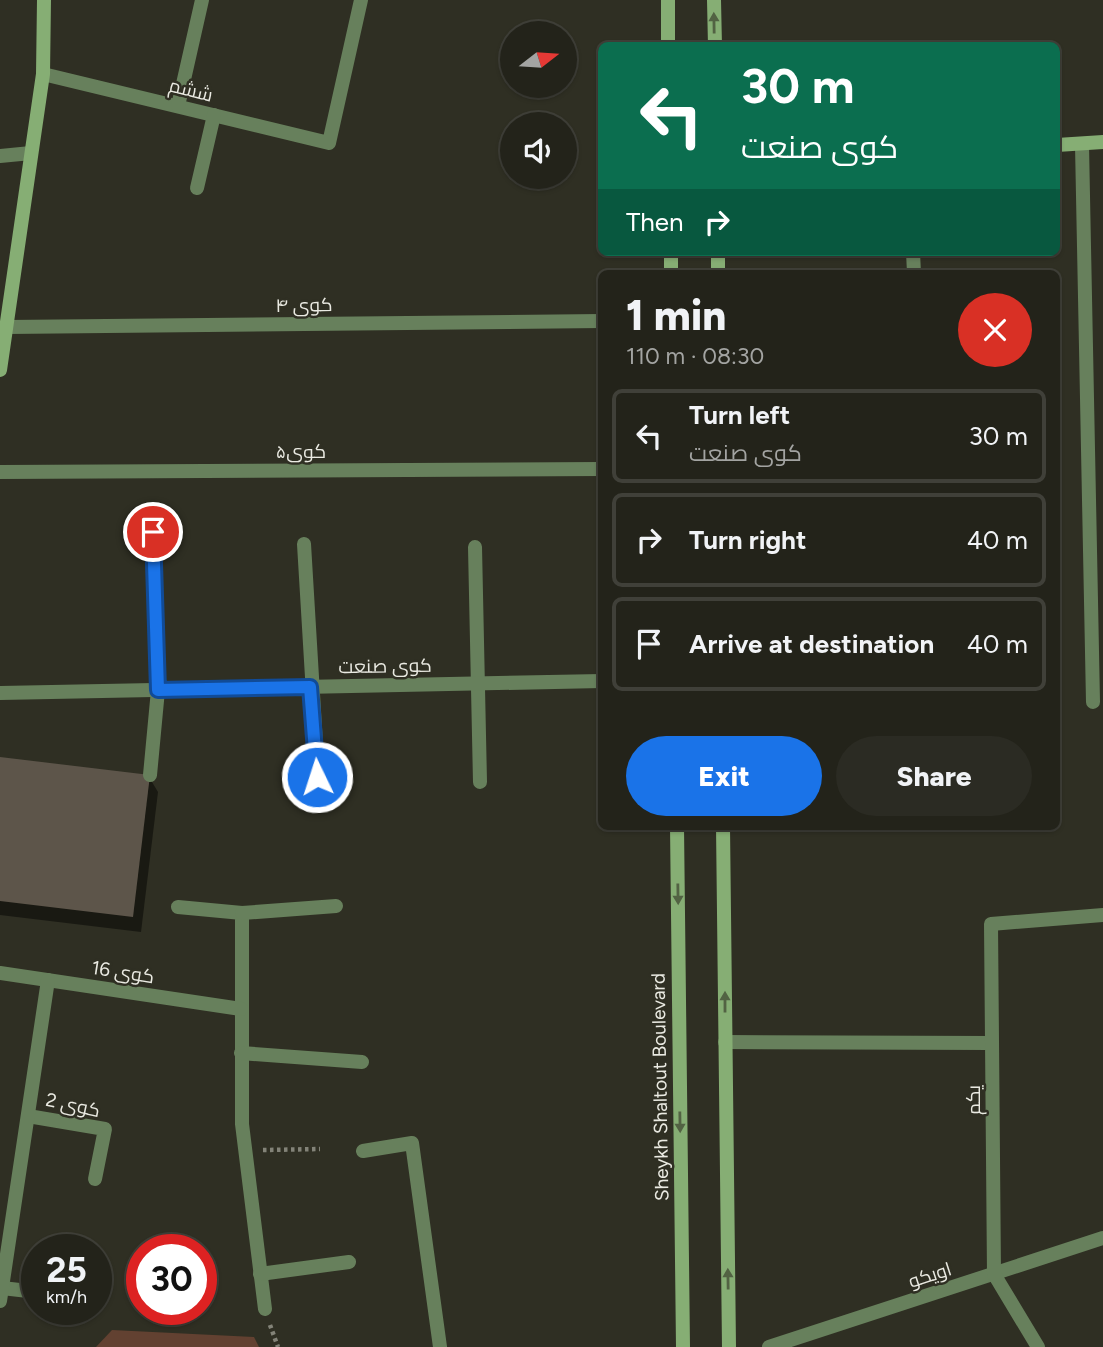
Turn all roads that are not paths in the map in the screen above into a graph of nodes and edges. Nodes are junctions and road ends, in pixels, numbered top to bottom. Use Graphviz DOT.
graph roads {
  1 [pos="44,0"];
  2 [pos="202,0"];
  3 [pos="361,0"];
  4 [pos="668,0"];
  5 [pos="714,0"];
  6 [pos="668,42"];
  7 [pos="715,42"];
  8 [pos="43,74"];
  9 [pos="178,106"];
  10 [pos="214,115"];
  11 [pos="1103,142"];
  12 [pos="1060,145"];
  13 [pos="1082,145"];
  14 [pos="31,153"];
  15 [pos="0,156"];
  16 [pos="197,188"];
  17 [pos="598,321"];
  18 [pos="7,327"];
  19 [pos="0,370"];
  20 [pos="598,469"];
  21 [pos="0,472"];
  22 [pos="153,532"];
  23 [pos="304,544"];
  24 [pos="475,547"];
  25 [pos="598,681"];
  26 [pos="480,683"];
  27 [pos="310,687"];
  28 [pos="158,690"];
  29 [pos="0,694"];
  30 [pos="1093,702"];
  31 [pos="150,775"];
  32 [pos="317,777"];
  33 [pos="480,782"];
  34 [pos="677,830"];
  35 [pos="723,830"];
  36 [pos="336,906"];
  37 [pos="178,907"];
  38 [pos="243,914"];
  39 [pos="1103,915"];
  40 [pos="0,973"];
  41 [pos="48,980"];
  42 [pos="241,1009"];
  43 [pos="725,1042"];
  44 [pos="992,1042"];
  45 [pos="241,1052"];
  46 [pos="362,1062"];
  47 [pos="28,1116"];
  48 [pos="363,1151"];
  49 [pos="95,1180"];
  50 [pos="1103,1238"];
  51 [pos="349,1262"];
  52 [pos="260,1274"];
  53 [pos="994,1275"];
  54 [pos="21,1293"];
  55 [pos="1,1294"];
  56 [pos="265,1309"];
  57 [pos="440,1347"];
  58 [pos="683,1347"];
  59 [pos="729,1347"];
  60 [pos="769,1347"];
  61 [pos="1038,1347"];
  1 -- 8 [label="main road"];
  2 -- 9 [label="street"];
  3 -- 10 [label="street, ششم"];
  4 -- 6 [label="main road"];
  7 -- 5 [label="main road, one-way"];
  8 -- 9 [label="street, ششم"];
  8 -- 14 [label="main road"];
  9 -- 10 [label="street, ششم"];
  10 -- 16 [label="street"];
  11 -- 13 [label="main road"];
  12 -- 13 [label="main road"];
  13 -- 30 [label="street"];
  14 -- 15 [label="street"];
  14 -- 18 [label="main road"];
  17 -- 18 [label="street, کوی ۴"];
  18 -- 19 [label="main road"];
  20 -- 21 [label="street, کوی۵"];
  22 -- 28 [label="street"];
  23 -- 27 [label="street"];
  24 -- 26 [label="street"];
  25 -- 26 [label="street, کوی صنعت"];
  26 -- 27 [label="street, کوی صنعت"];
  26 -- 33 [label="street"];
  27 -- 28 [label="street, کوی صنعت"];
  27 -- 32 [label="street"];
  28 -- 29 [label="street, کوی صنعت"];
  28 -- 31 [label="street"];
  34 -- 58 [label="main road, Sheykh Shaltout Boulevard, one-way"];
  43 -- 35 [label="main road, one-way"];
  36 -- 38 [label="street"];
  37 -- 38 [label="street"];
  38 -- 42 [label="street"];
  39 -- 44 [label="street, یکم"];
  40 -- 41 [label="street, کوی 16"];
  41 -- 42 [label="street, کوی 16"];
  41 -- 47 [label="street"];
  42 -- 45 [label="street"];
  43 -- 44 [label="street"];
  59 -- 43 [label="main road, one-way"];
  44 -- 53 [label="street, یکم"];
  45 -- 46 [label="street"];
  45 -- 52 [label="street"];
  47 -- 49 [label="street, کوی 2"];
  47 -- 55 [label="street"];
  48 -- 57 [label="street"];
  50 -- 53 [label="street, اویکو"];
  51 -- 52 [label="street"];
  52 -- 56 [label="street"];
  53 -- 60 [label="street, اویکو"];
  53 -- 61 [label="street"];
  54 -- 55 [label="street"];
}
